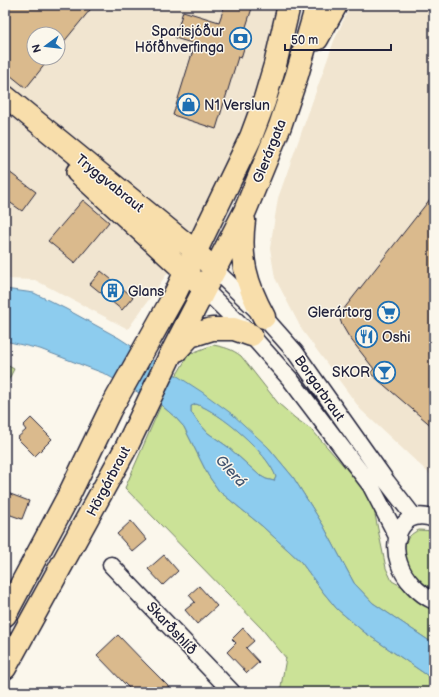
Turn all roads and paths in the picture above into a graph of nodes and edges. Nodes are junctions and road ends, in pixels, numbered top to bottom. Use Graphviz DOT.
graph roads {
  1 [pos="290,5"];
  2 [pos="317,5"];
  3 [pos="336,5"];
  4 [pos="297,75"];
  5 [pos="5,96"];
  6 [pos="5,111"];
  7 [pos="245,211"];
  8 [pos="196,251"];
  9 [pos="215,270"];
  10 [pos="186,272"];
  11 [pos="204,289"];
  12 [pos="264,317"];
  13 [pos="251,335"];
  14 [pos="170,356"];
  15 [pos="427,517"];
  16 [pos="398,538"];
  17 [pos="111,565"];
  18 [pos="434,601"];
  19 [pos="5,615"];
  20 [pos="5,668"];
  21 [pos="232,692"];
  1 -- 8 [label="highway, Glerárgata"];
  2 -- 4 [label="highway, Glerárgata"];
  3 -- 4 [label="highway"];
  4 -- 7 [label="highway, Glerárgata"];
  5 -- 8 [label="main road, Tryggvabraut"];
  6 -- 10 [label="main road, Tryggvabraut"];
  7 -- 9 [label="highway, Glerárgata"];
  7 -- 12 [label="highway"];
  8 -- 9 [label="main road, Tryggvabraut"];
  8 -- 10 [label="highway, Glerárgata"];
  9 -- 11 [label="highway, Glerárgata"];
  9 -- 12 [label="street, Borgarbraut"];
  10 -- 11 [label="main road, Tryggvabraut"];
  10 -- 19 [label="highway, Hörgárbraut"];
  11 -- 13 [label="street, Borgarbraut"];
  11 -- 14 [label="highway, Hörgárbraut"];
  12 -- 15 [label="street, Borgarbraut"];
  13 -- 14 [label="highway"];
  13 -- 16 [label="street, Borgarbraut"];
  14 -- 20 [label="highway, Hörgárbraut"];
  15 -- 16 [label="street, Borgarbraut"];
  16 -- 18 [label="street, Borgarbraut"];
  17 -- 21 [label="street, Skarðshlíð"];
}
